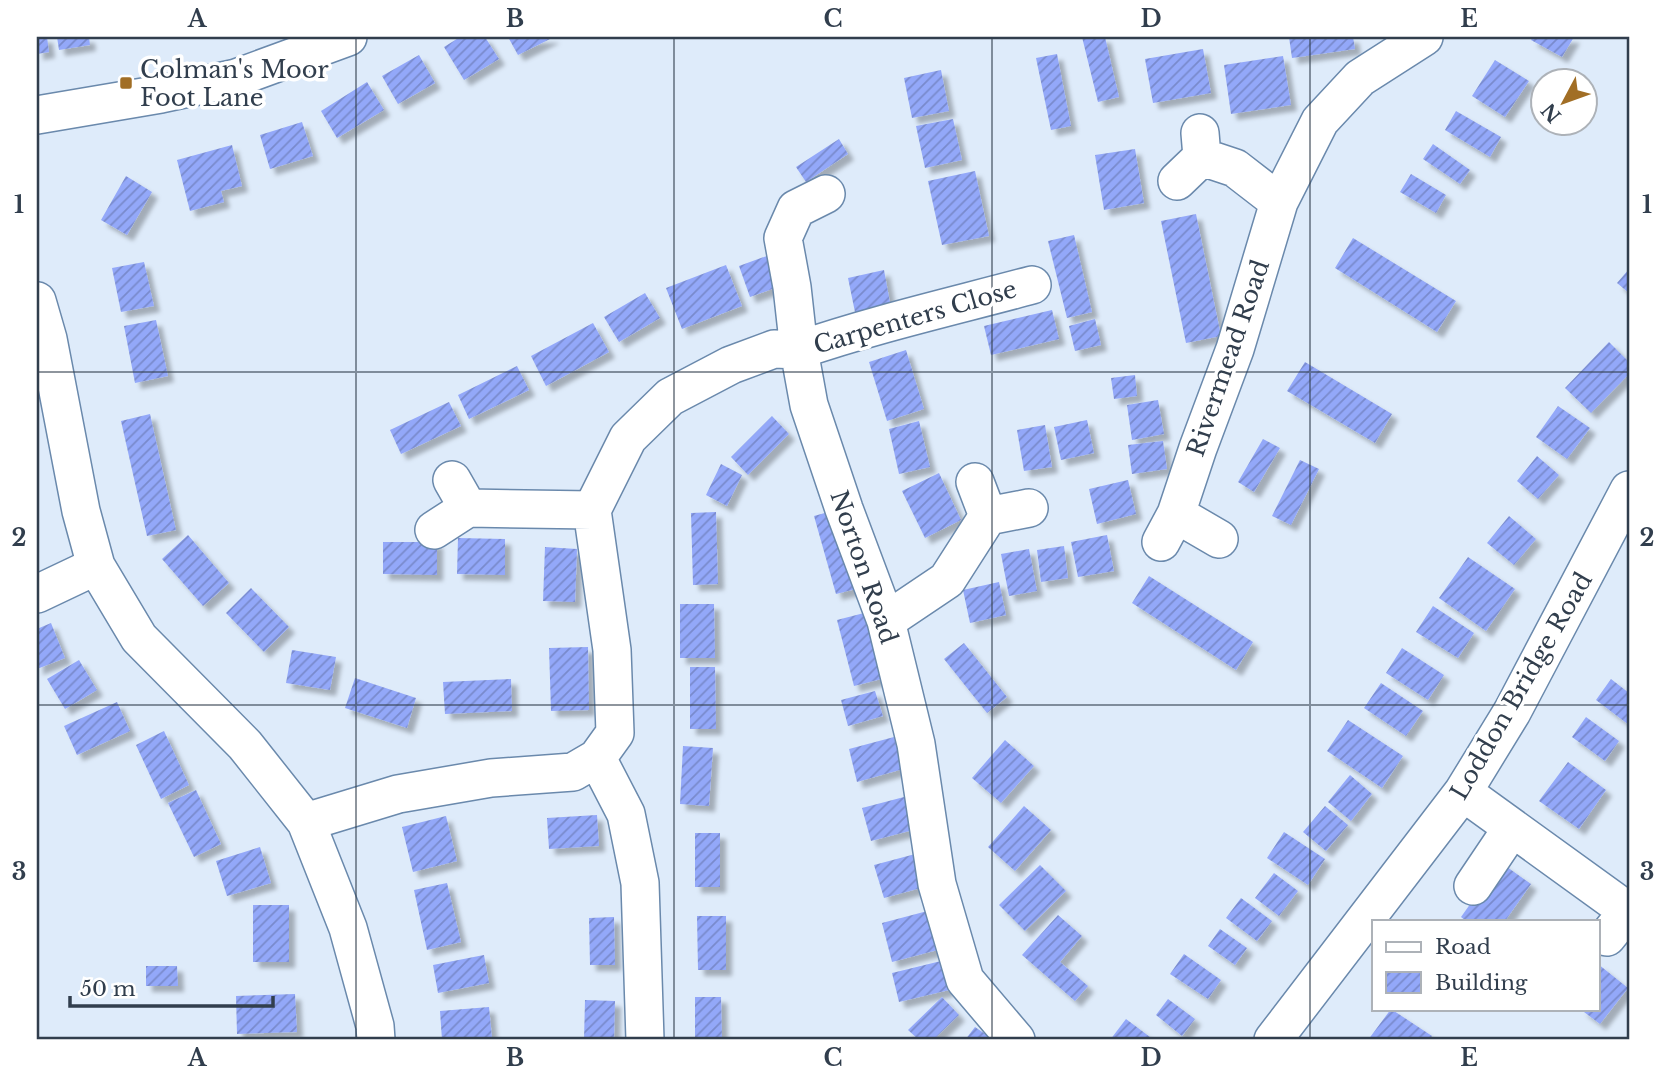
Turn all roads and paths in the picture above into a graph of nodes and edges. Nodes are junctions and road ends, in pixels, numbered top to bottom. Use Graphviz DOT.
graph roads {
  1 [pos="348,37"];
  2 [pos="1424,37"];
  3 [pos="37,115"];
  4 [pos="1193,157"];
  5 [pos="827,194"];
  6 [pos="1279,202"];
  7 [pos="1032,285"];
  8 [pos="37,301"];
  9 [pos="799,350"];
  10 [pos="1626,504"];
  11 [pos="1029,508"];
  12 [pos="592,510"];
  13 [pos="434,530"];
  14 [pos="1219,539"];
  15 [pos="96,566"];
  16 [pos="37,594"];
  17 [pos="886,621"];
  18 [pos="597,758"];
  19 [pos="1463,792"];
  20 [pos="306,821"];
  21 [pos="1513,828"];
  22 [pos="1473,886"];
  23 [pos="1621,920"];
  24 [pos="376,1040"];
  25 [pos="645,1040"];
  26 [pos="1016,1040"];
  27 [pos="1273,1040"];
  1 -- 3 [label="street"];
  2 -- 6 [label="street, Rivermead Road"];
  4 -- 6 [label="street"];
  5 -- 9 [label="street, Norton Road"];
  6 -- 14 [label="street, Rivermead Road"];
  7 -- 9 [label="street, Carpenters Close"];
  8 -- 15 [label="street"];
  9 -- 12 [label="street"];
  9 -- 17 [label="street, Norton Road"];
  10 -- 19 [label="street, Loddon Bridge Road"];
  11 -- 17 [label="street"];
  12 -- 13 [label="street"];
  12 -- 18 [label="street"];
  15 -- 16 [label="street"];
  15 -- 20 [label="street"];
  17 -- 26 [label="street, Norton Road"];
  18 -- 20 [label="street"];
  18 -- 25 [label="street"];
  19 -- 21 [label="street"];
  19 -- 27 [label="street, Loddon Bridge Road"];
  20 -- 24 [label="street"];
  21 -- 22 [label="street"];
  21 -- 23 [label="street"];
}
